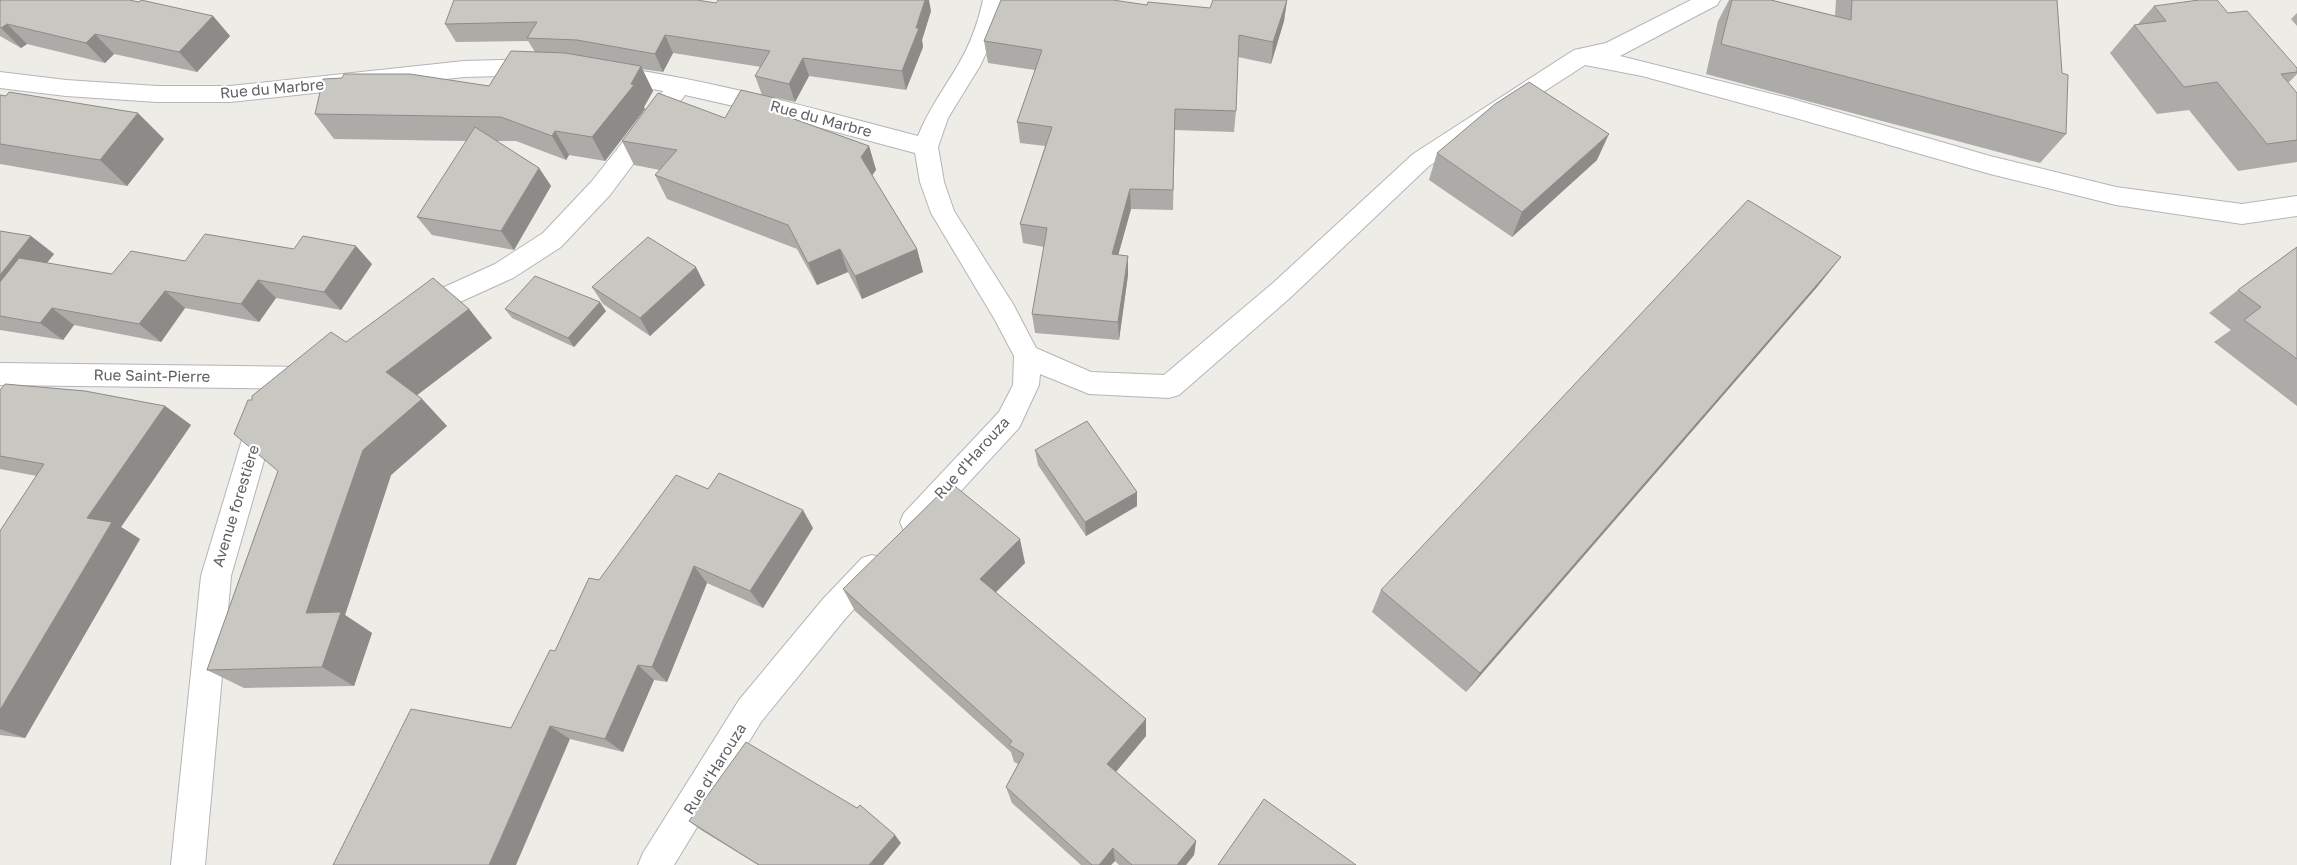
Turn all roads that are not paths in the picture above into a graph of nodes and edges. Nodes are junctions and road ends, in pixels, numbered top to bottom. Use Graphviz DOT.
graph roads {
  1 [pos="994,0"];
  2 [pos="1709,0"];
  3 [pos="1582,56"];
  4 [pos="560,68"];
  5 [pos="590,72"];
  6 [pos="0,80"];
  7 [pos="678,86"];
  8 [pos="926,147"];
  9 [pos="2297,206"];
  10 [pos="392,321"];
  11 [pos="1027,356"];
  12 [pos="326,360"];
  13 [pos="0,374"];
  14 [pos="305,378"];
  15 [pos="188,865"];
  16 [pos="655,865"];
  1 -- 8 [label="street, Rue d'Harouza"];
  2 -- 3 [label="street"];
  3 -- 9 [label="street"];
  3 -- 11 [label="street"];
  4 -- 6 [label="street, Rue du Marbre"];
  5 -- 7 [label="street, Rue du Marbre"];
  7 -- 8 [label="street, Rue du Marbre"];
  7 -- 10 [label="street"];
  8 -- 11 [label="street, Rue d'Harouza"];
  11 -- 16 [label="street, Rue d'Harouza"];
  12 -- 14 [label="street, Avenue forestière"];
  13 -- 14 [label="street, Rue Saint-Pierre"];
  14 -- 15 [label="street, Avenue forestière"];
}
